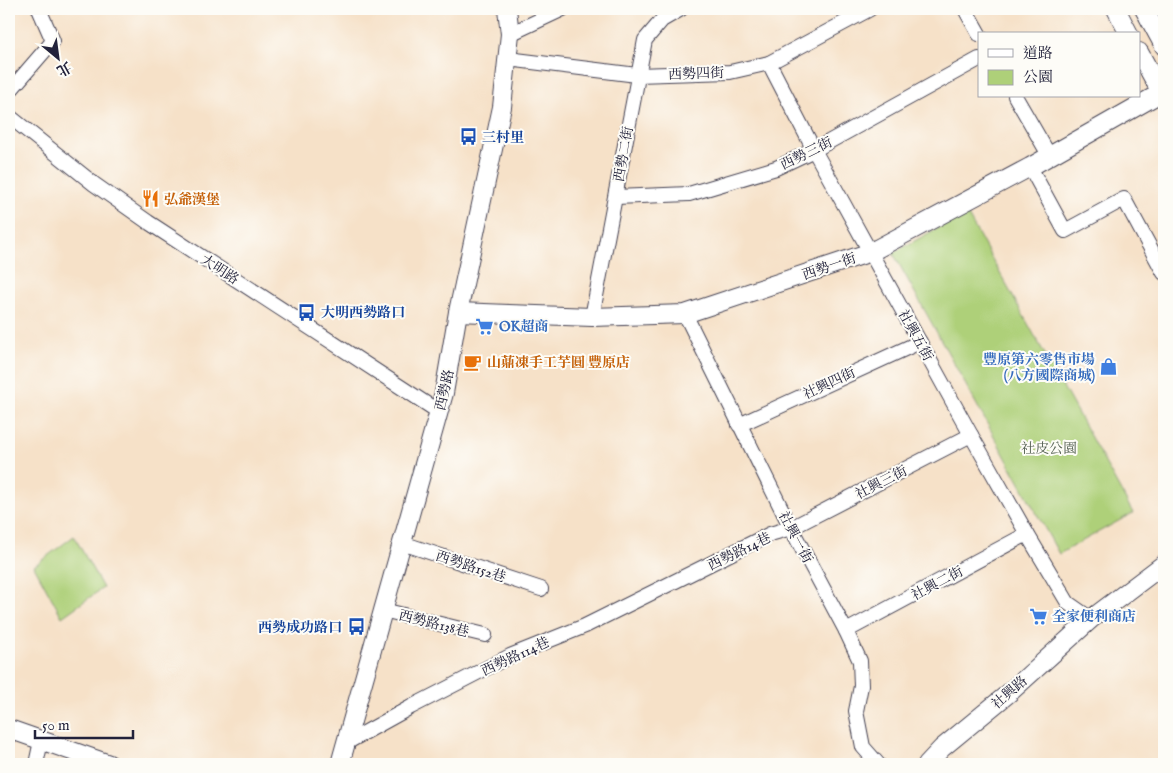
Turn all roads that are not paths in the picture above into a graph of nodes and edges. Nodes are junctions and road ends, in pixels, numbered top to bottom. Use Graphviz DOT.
graph roads {
  1 [pos="39,9"];
  2 [pos="507,9"];
  3 [pos="563,9"];
  4 [pos="681,9"];
  5 [pos="870,9"];
  6 [pos="965,9"];
  7 [pos="1116,9"];
  8 [pos="1144,9"];
  9 [pos="850,14"];
  10 [pos="978,32"];
  11 [pos="1128,32"];
  12 [pos="510,34"];
  13 [pos="1164,46"];
  14 [pos="1140,54"];
  15 [pos="508,59"];
  16 [pos="978,60"];
  17 [pos="769,63"];
  18 [pos="637,75"];
  19 [pos="9,92"];
  20 [pos="1163,94"];
  21 [pos="1016,98"];
  22 [pos="9,116"];
  23 [pos="814,150"];
  24 [pos="1049,155"];
  25 [pos="1030,167"];
  26 [pos="616,197"];
  27 [pos="871,252"];
  28 [pos="1164,273"];
  29 [pos="458,312"];
  30 [pos="685,314"];
  31 [pos="592,317"];
  32 [pos="920,342"];
  33 [pos="439,412"];
  34 [pos="739,425"];
  35 [pos="971,436"];
  36 [pos="791,528"];
  37 [pos="1027,534"];
  38 [pos="402,543"];
  39 [pos="1164,564"];
  40 [pos="689,576"];
  41 [pos="540,589"];
  42 [pos="383,610"];
  43 [pos="1091,619"];
  44 [pos="846,632"];
  45 [pos="485,635"];
  46 [pos="9,729"];
  47 [pos="41,740"];
  48 [pos="346,743"];
  49 [pos="36,764"];
  50 [pos="109,764"];
  51 [pos="340,764"];
  52 [pos="878,764"];
  53 [pos="927,764"];
  1 -- 19 [label="street"];
  2 -- 12 [label="street, 西勢路"];
  3 -- 12 [label="street"];
  4 -- 18 [label="street, 西勢二街"];
  5 -- 9 [label="street, 西勢四街"];
  6 -- 10 [label="street"];
  7 -- 11 [label="street"];
  8 -- 13 [label="street"];
  9 -- 17 [label="street, 西勢四街"];
  12 -- 15 [label="street, 西勢路"];
  14 -- 20 [label="street"];
  15 -- 18 [label="street, 西勢四街"];
  15 -- 29 [label="street, 西勢路"];
  16 -- 23 [label="street, 西勢三街"];
  17 -- 18 [label="street, 西勢四街"];
  17 -- 23 [label="street, 社興五街"];
  18 -- 26 [label="street, 西勢二街"];
  20 -- 24 [label="street, 西勢一街"];
  21 -- 24 [label="street"];
  22 -- 33 [label="street, 大明路"];
  23 -- 26 [label="street, 西勢三街"];
  23 -- 27 [label="street, 社興五街"];
  24 -- 25 [label="street, 西勢一街"];
  25 -- 27 [label="street, 西勢一街"];
  25 -- 28 [label="street"];
  26 -- 31 [label="street, 西勢二街"];
  27 -- 30 [label="street, 西勢一街"];
  27 -- 32 [label="street, 社興五街"];
  29 -- 31 [label="street, 西勢一街"];
  29 -- 33 [label="street, 西勢路"];
  30 -- 31 [label="street, 西勢一街"];
  30 -- 34 [label="street, 社興一街"];
  32 -- 34 [label="street, 社興四街"];
  32 -- 35 [label="street, 社興五街"];
  33 -- 38 [label="street, 西勢路"];
  34 -- 36 [label="street, 社興一街"];
  35 -- 36 [label="street, 社興三街"];
  35 -- 37 [label="street, 社興五街"];
  36 -- 40 [label="street, 西勢路14巷"];
  36 -- 44 [label="street, 社興一街"];
  37 -- 43 [label="street, 社興五街"];
  37 -- 44 [label="street, 社興二街"];
  38 -- 41 [label="street, 西勢路152巷"];
  38 -- 42 [label="street, 西勢路"];
  39 -- 43 [label="street, 社興路"];
  40 -- 48 [label="street, 西勢路114巷"];
  42 -- 45 [label="street, 西勢路138巷"];
  42 -- 48 [label="street, 西勢路"];
  43 -- 53 [label="street, 社興路"];
  44 -- 52 [label="street, 社興一街"];
  46 -- 47 [label="street"];
  47 -- 49 [label="street"];
  47 -- 50 [label="street"];
  48 -- 51 [label="street, 西勢路"];
}
